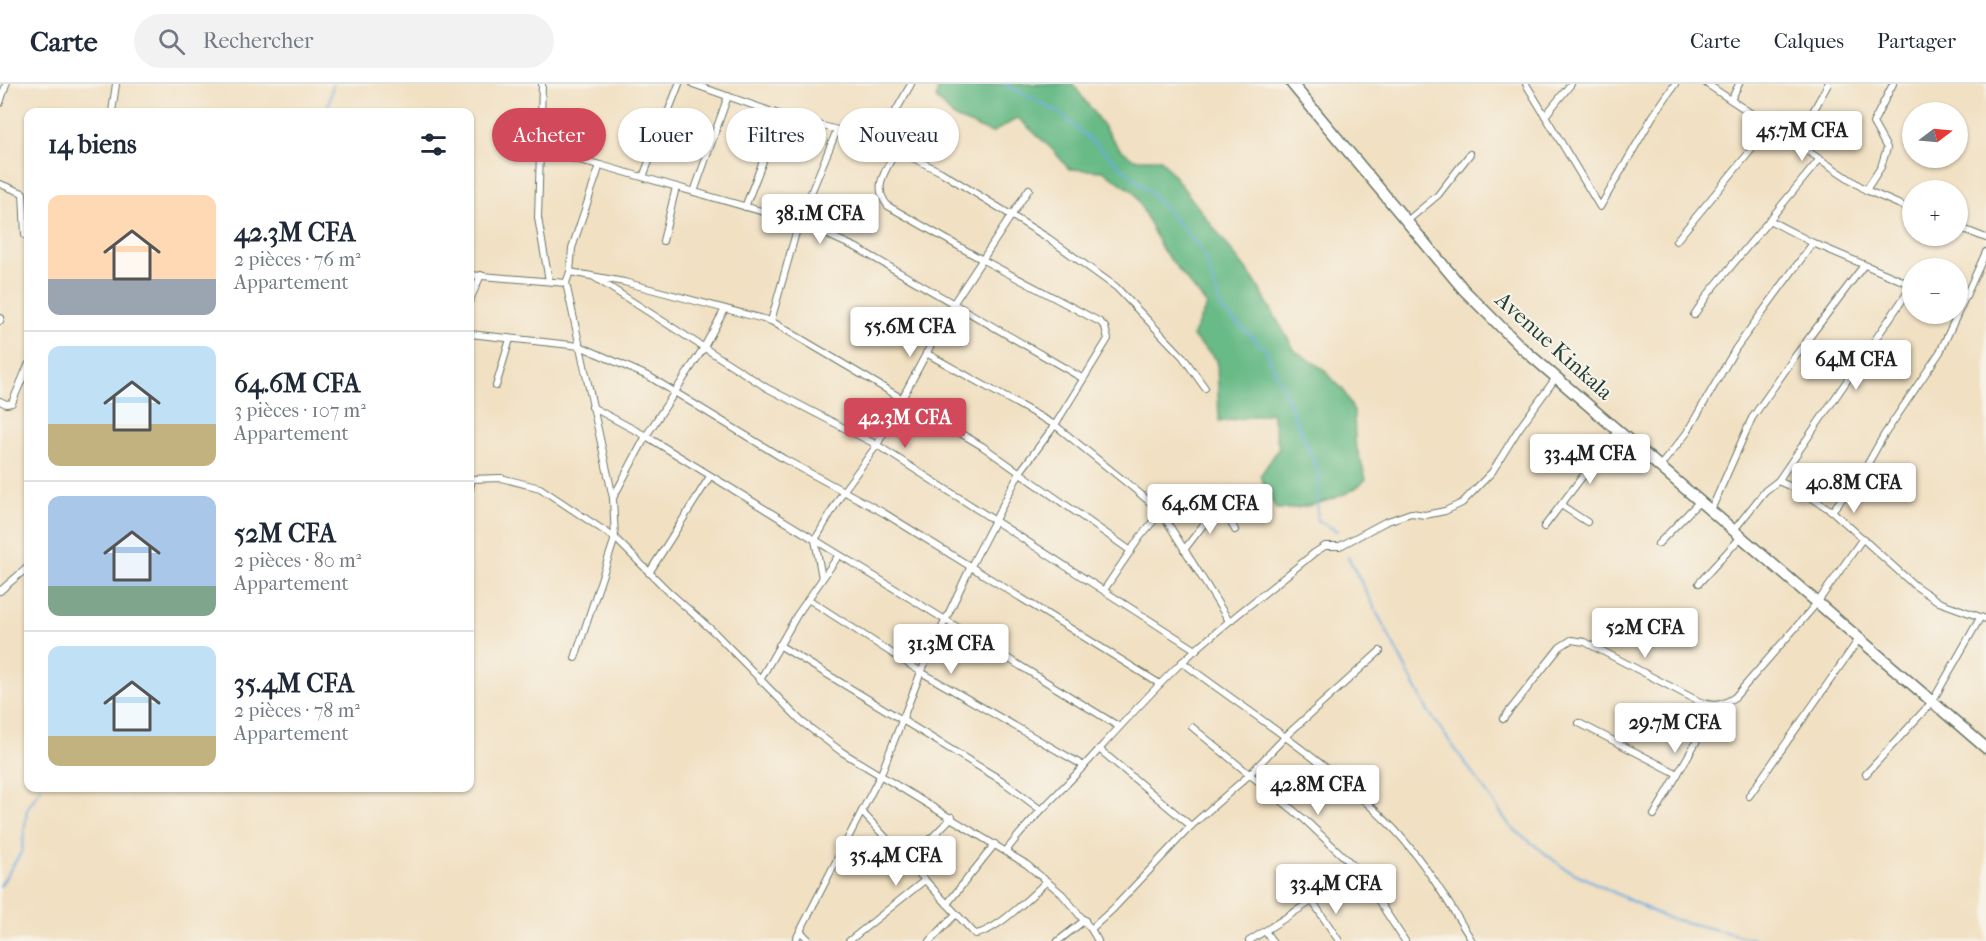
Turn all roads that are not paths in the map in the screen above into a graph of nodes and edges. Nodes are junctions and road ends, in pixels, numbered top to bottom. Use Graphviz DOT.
graph roads {
  1 [pos="6,84"];
  2 [pos="116,84"];
  3 [pos="542,84"];
  4 [pos="679,84"];
  5 [pos="693,84"];
  6 [pos="911,84"];
  7 [pos="1292,84"];
  8 [pos="1526,84"];
  9 [pos="1571,84"];
  10 [pos="1675,84"];
  11 [pos="1707,84"];
  12 [pos="1739,84"];
  13 [pos="1828,84"];
  14 [pos="1893,84"];
  15 [pos="728,96"];
  16 [pos="1731,100"];
  17 [pos="0,103"];
  18 [pos="113,108"];
  19 [pos="542,108"];
  20 [pos="761,108"];
  21 [pos="898,108"];
  22 [pos="1545,116"];
  23 [pos="1771,126"];
  24 [pos="826,127"];
  25 [pos="837,130"];
  26 [pos="1796,143"];
  27 [pos="1470,154"];
  28 [pos="1819,160"];
  29 [pos="541,162"];
  30 [pos="588,162"];
  31 [pos="763,162"];
  32 [pos="890,162"];
  33 [pos="920,162"];
  34 [pos="600,165"];
  35 [pos="643,177"];
  36 [pos="0,184"];
  37 [pos="676,187"];
  38 [pos="1029,189"];
  39 [pos="1866,190"];
  40 [pos="694,192"];
  41 [pos="1902,206"];
  42 [pos="745,207"];
  43 [pos="24,214"];
  44 [pos="1013,216"];
  45 [pos="1769,220"];
  46 [pos="1407,221"];
  47 [pos="800,222"];
  48 [pos="1968,231"];
  49 [pos="1986,238"];
  50 [pos="663,241"];
  51 [pos="1676,241"];
  52 [pos="1813,243"];
  53 [pos="1986,252"];
  54 [pos="981,260"];
  55 [pos="1864,265"];
  56 [pos="570,272"];
  57 [pos="474,275"];
  58 [pos="481,275"];
  59 [pos="594,277"];
  60 [pos="549,281"];
  61 [pos="1902,281"];
  62 [pos="566,282"];
  63 [pos="1968,286"];
  64 [pos="474,291"];
  65 [pos="1902,300"];
  66 [pos="953,304"];
  67 [pos="725,309"];
  68 [pos="1694,315"];
  69 [pos="771,321"];
  70 [pos="1951,324"];
  71 [pos="474,334"];
  72 [pos="510,339"];
  73 [pos="580,346"];
  74 [pos="704,349"];
  75 [pos="926,353"];
  76 [pos="24,374"];
  77 [pos="1082,378"];
  78 [pos="1555,379"];
  79 [pos="496,386"];
  80 [pos="1205,388"];
  81 [pos="677,392"];
  82 [pos="902,397"];
  83 [pos="0,401"];
  84 [pos="592,407"];
  85 [pos="1054,425"];
  86 [pos="1619,429"];
  87 [pos="646,436"];
  88 [pos="877,445"];
  89 [pos="1660,466"];
  90 [pos="1020,472"];
  91 [pos="709,478"];
  92 [pos="474,479"];
  93 [pos="1778,481"];
  94 [pos="844,490"];
  95 [pos="613,498"];
  96 [pos="1700,501"];
  97 [pos="1561,505"];
  98 [pos="1711,510"];
  99 [pos="1832,511"];
  100 [pos="1161,512"];
  101 [pos="994,521"];
  102 [pos="1587,522"];
  103 [pos="1544,527"];
  104 [pos="1235,530"];
  105 [pos="1738,533"];
  106 [pos="615,538"];
  107 [pos="1863,538"];
  108 [pos="815,540"];
  109 [pos="1658,544"];
  110 [pos="1184,550"];
  111 [pos="1131,551"];
  112 [pos="838,555"];
  113 [pos="970,568"];
  114 [pos="24,570"];
  115 [pos="649,573"];
  116 [pos="822,578"];
  117 [pos="1699,583"];
  118 [pos="1104,590"];
  119 [pos="0,591"];
  120 [pos="808,599"];
  121 [pos="1817,603"];
  122 [pos="946,619"];
  123 [pos="1983,619"];
  124 [pos="1229,621"];
  125 [pos="1859,639"];
  126 [pos="779,645"];
  127 [pos="1196,650"];
  128 [pos="1380,651"];
  129 [pos="575,658"];
  130 [pos="1182,663"];
  131 [pos="921,672"];
  132 [pos="760,680"];
  133 [pos="1160,684"];
  134 [pos="1932,702"];
  135 [pos="1717,706"];
  136 [pos="901,718"];
  137 [pos="1503,719"];
  138 [pos="1579,723"];
  139 [pos="1118,726"];
  140 [pos="1192,727"];
  141 [pos="1284,738"];
  142 [pos="1986,747"];
  143 [pos="1099,749"];
  144 [pos="1084,766"];
  145 [pos="881,774"];
  146 [pos="1678,774"];
  147 [pos="1866,774"];
  148 [pos="1248,776"];
  149 [pos="1749,796"];
  150 [pos="1041,810"];
  151 [pos="862,812"];
  152 [pos="1654,815"];
  153 [pos="952,817"];
  154 [pos="1191,826"];
  155 [pos="995,844"];
  156 [pos="1006,851"];
  157 [pos="908,862"];
  158 [pos="1359,871"];
  159 [pos="925,879"];
  160 [pos="1047,881"];
  161 [pos="1313,902"];
  162 [pos="947,904"];
  163 [pos="956,914"];
  164 [pos="1085,920"];
  165 [pos="1091,928"];
  166 [pos="800,931"];
  167 [pos="1265,931"];
  168 [pos="795,941"];
  169 [pos="810,941"];
  170 [pos="849,941"];
  171 [pos="930,941"];
  172 [pos="1058,941"];
  173 [pos="1098,941"];
  174 [pos="1249,941"];
  175 [pos="1272,941"];
  176 [pos="1339,941"];
  177 [pos="1405,941"];
  178 [pos="1472,941"];
  1 -- 17 [label="street"];
  2 -- 18 [label="street"];
  3 -- 19 [label="street"];
  4 -- 35 [label="street"];
  5 -- 15 [label="street"];
  6 -- 21 [label="street"];
  7 -- 46 [label="main road, Avenue Kinkala"];
  8 -- 22 [label="street"];
  9 -- 22 [label="street"];
  10 -- 22 [label="street"];
  11 -- 16 [label="street"];
  12 -- 16 [label="street"];
  13 -- 26 [label="street"];
  14 -- 39 [label="street"];
  15 -- 20 [label="street"];
  15 -- 40 [label="street"];
  16 -- 23 [label="street"];
  23 -- 26 [label="street"];
  23 -- 51 [label="street"];
  24 -- 25 [label="street"];
  25 -- 47 [label="street"];
  26 -- 28 [label="street"];
  27 -- 46 [label="street"];
  28 -- 39 [label="street"];
  28 -- 45 [label="street"];
  29 -- 60 [label="street"];
  30 -- 34 [label="street"];
  31 -- 42 [label="street"];
  32 -- 54 [label="street"];
  33 -- 44 [label="street"];
  34 -- 35 [label="street"];
  34 -- 56 [label="street"];
  35 -- 37 [label="street"];
  36 -- 43 [label="street"];
  37 -- 40 [label="street"];
  37 -- 50 [label="street"];
  38 -- 44 [label="street"];
  39 -- 41 [label="street"];
  40 -- 42 [label="street"];
  42 -- 47 [label="street"];
  44 -- 54 [label="street"];
  44 -- 80 [label="street"];
  45 -- 52 [label="street"];
  45 -- 68 [label="street"];
  46 -- 78 [label="main road, Avenue Kinkala"];
  47 -- 66 [label="street"];
  47 -- 69 [label="street"];
  48 -- 49 [label="street"];
  52 -- 55 [label="street"];
  52 -- 89 [label="street"];
  53 -- 63 [label="street"];
  54 -- 66 [label="street"];
  54 -- 77 [label="street"];
  55 -- 61 [label="street"];
  55 -- 98 [label="street"];
  56 -- 59 [label="street"];
  56 -- 62 [label="street"];
  57 -- 58 [label="street"];
  58 -- 60 [label="street"];
  58 -- 64 [label="street"];
  59 -- 67 [label="street"];
  59 -- 74 [label="street"];
  60 -- 62 [label="street"];
  62 -- 73 [label="street"];
  65 -- 93 [label="street"];
  66 -- 75 [label="street"];
  66 -- 77 [label="street"];
  67 -- 69 [label="street"];
  67 -- 74 [label="street"];
  69 -- 82 [label="street"];
  70 -- 99 [label="street"];
  71 -- 72 [label="street"];
  72 -- 73 [label="street"];
  72 -- 79 [label="street"];
  73 -- 81 [label="street"];
  73 -- 84 [label="street"];
  74 -- 81 [label="street"];
  74 -- 88 [label="street"];
  75 -- 82 [label="street"];
  75 -- 85 [label="street"];
  76 -- 83 [label="street"];
  77 -- 85 [label="street"];
  78 -- 86 [label="main road, Avenue Kinkala"];
  78 -- 124 [label="street"];
  81 -- 87 [label="street"];
  81 -- 94 [label="street"];
  82 -- 88 [label="street"];
  82 -- 90 [label="street"];
  84 -- 87 [label="street"];
  84 -- 95 [label="street"];
  85 -- 90 [label="street"];
  85 -- 100 [label="street"];
  86 -- 89 [label="main road, Avenue Kinkala"];
  86 -- 97 [label="street"];
  87 -- 91 [label="street"];
  87 -- 95 [label="street"];
  88 -- 94 [label="street"];
  88 -- 101 [label="street"];
  89 -- 96 [label="main road, Avenue Kinkala"];
  90 -- 101 [label="street"];
  90 -- 111 [label="street"];
  91 -- 108 [label="street"];
  91 -- 115 [label="street"];
  92 -- 106 [label="street"];
  93 -- 99 [label="street"];
  93 -- 105 [label="street"];
  94 -- 108 [label="street"];
  94 -- 113 [label="street"];
  95 -- 106 [label="street"];
  96 -- 98 [label="main road, Avenue Kinkala"];
  96 -- 109 [label="street"];
  97 -- 102 [label="street"];
  97 -- 103 [label="street"];
  98 -- 105 [label="main road, Avenue Kinkala"];
  99 -- 107 [label="street"];
  100 -- 110 [label="street"];
  100 -- 111 [label="street"];
  101 -- 113 [label="street"];
  101 -- 118 [label="street"];
  104 -- 110 [label="street"];
  105 -- 117 [label="street"];
  105 -- 121 [label="main road, Avenue Kinkala"];
  106 -- 115 [label="street"];
  106 -- 129 [label="street"];
  107 -- 121 [label="street"];
  107 -- 123 [label="street"];
  108 -- 112 [label="street"];
  108 -- 116 [label="street"];
  110 -- 124 [label="street"];
  111 -- 118 [label="street"];
  112 -- 116 [label="street"];
  112 -- 122 [label="street"];
  113 -- 122 [label="street"];
  113 -- 133 [label="street"];
  114 -- 119 [label="street"];
  115 -- 132 [label="street"];
  116 -- 120 [label="street"];
  118 -- 127 [label="street"];
  120 -- 126 [label="street"];
  120 -- 131 [label="street"];
  121 -- 125 [label="main road, Avenue Kinkala"];
  121 -- 135 [label="street"];
  122 -- 131 [label="street"];
  122 -- 139 [label="street"];
  123 -- 134 [label="street"];
  124 -- 127 [label="street"];
  125 -- 134 [label="main road, Avenue Kinkala"];
  125 -- 149 [label="street"];
  126 -- 132 [label="street"];
  126 -- 136 [label="street"];
  127 -- 130 [label="street"];
  128 -- 141 [label="street"];
  130 -- 133 [label="street"];
  130 -- 141 [label="street"];
  131 -- 136 [label="street"];
  131 -- 144 [label="street"];
  132 -- 145 [label="street"];
  133 -- 139 [label="street"];
  134 -- 142 [label="main road, Avenue Kinkala"];
  134 -- 147 [label="street"];
  135 -- 137 [label="street"];
  135 -- 146 [label="street"];
  136 -- 145 [label="street"];
  136 -- 150 [label="street"];
  138 -- 146 [label="street"];
  139 -- 143 [label="street"];
  140 -- 148 [label="street"];
  141 -- 148 [label="street"];
  141 -- 178 [label="street"];
  143 -- 144 [label="street"];
  143 -- 154 [label="street"];
  144 -- 150 [label="street"];
  145 -- 151 [label="street"];
  145 -- 153 [label="street"];
  146 -- 152 [label="street"];
  148 -- 154 [label="street"];
  148 -- 158 [label="street"];
  150 -- 156 [label="street"];
  151 -- 157 [label="street"];
  151 -- 166 [label="street"];
  153 -- 155 [label="street"];
  153 -- 157 [label="street"];
  154 -- 165 [label="street"];
  155 -- 156 [label="street"];
  155 -- 162 [label="street"];
  156 -- 160 [label="street"];
  157 -- 159 [label="street"];
  158 -- 161 [label="street"];
  158 -- 177 [label="street"];
  159 -- 162 [label="street"];
  159 -- 170 [label="street"];
  160 -- 163 [label="street"];
  160 -- 164 [label="street"];
  161 -- 167 [label="street"];
  161 -- 176 [label="street"];
  162 -- 163 [label="street"];
  163 -- 171 [label="street"];
  164 -- 165 [label="street"];
  164 -- 172 [label="street"];
  165 -- 173 [label="street"];
  166 -- 168 [label="street"];
  166 -- 169 [label="street"];
  167 -- 174 [label="street"];
  167 -- 175 [label="street"];
}
